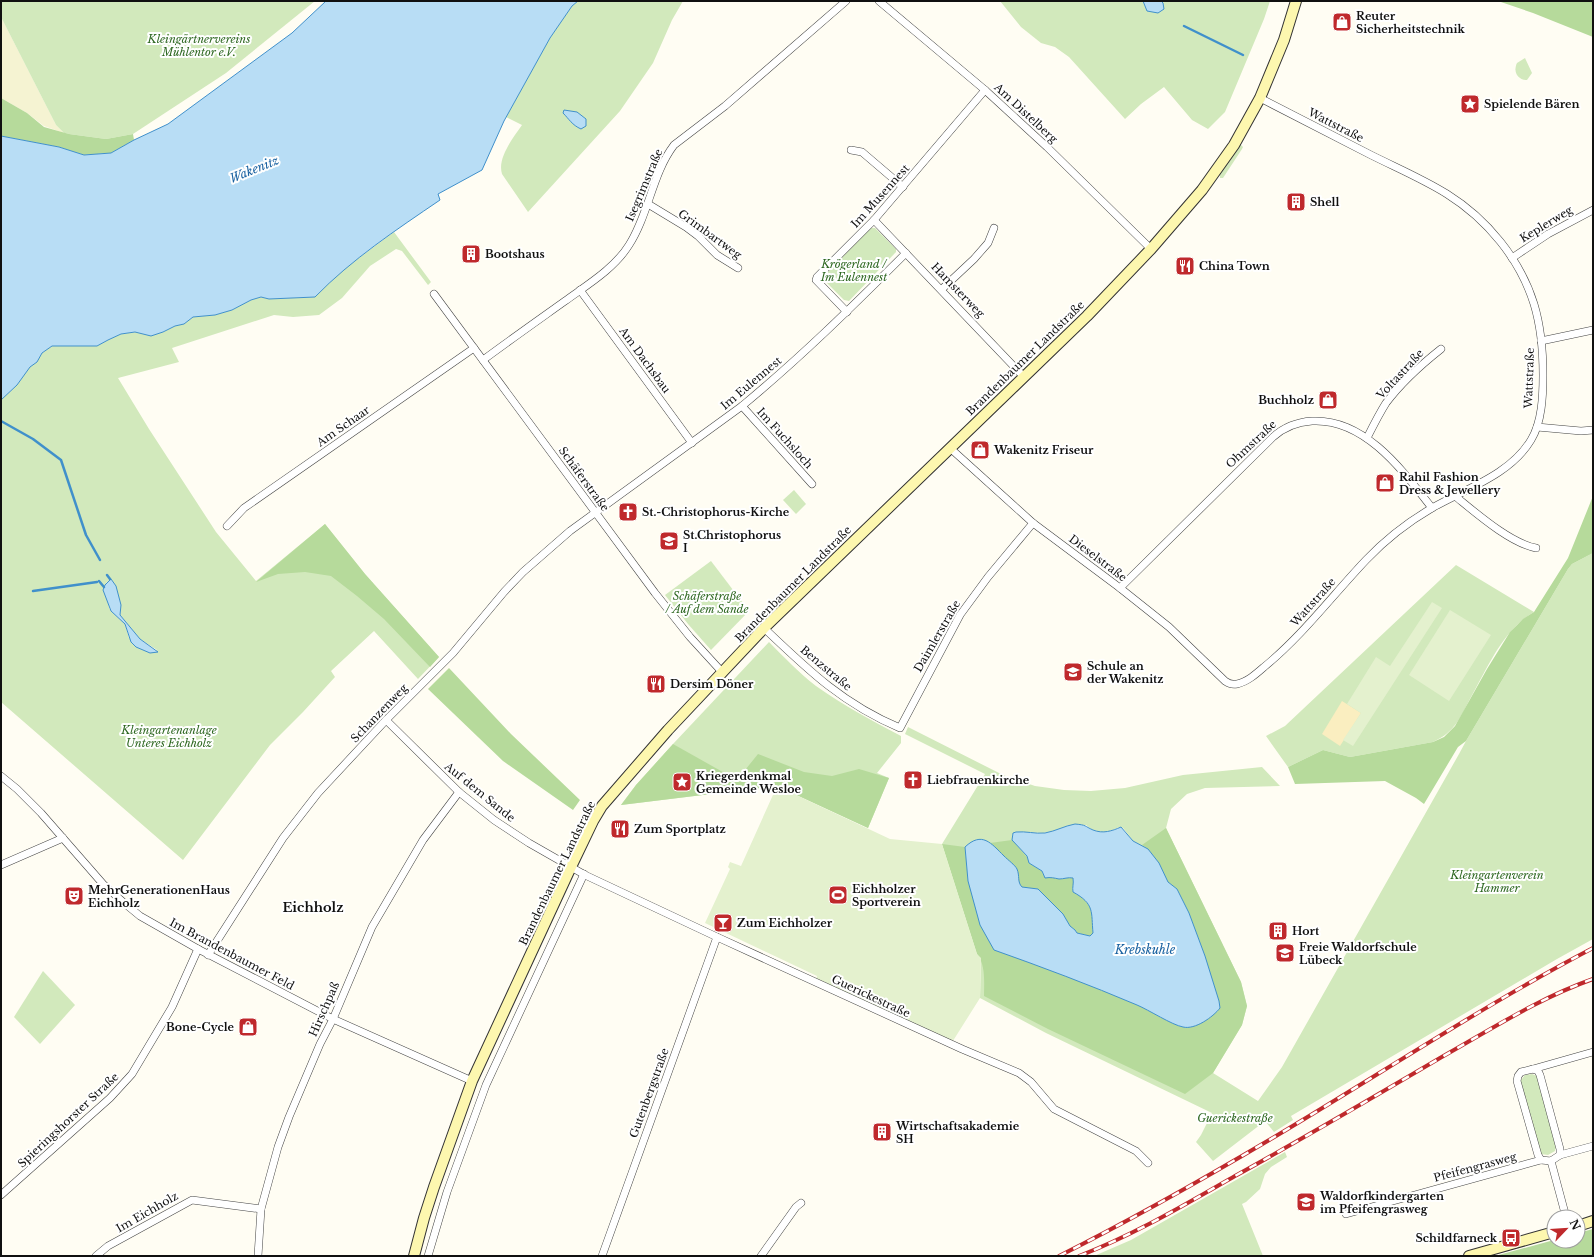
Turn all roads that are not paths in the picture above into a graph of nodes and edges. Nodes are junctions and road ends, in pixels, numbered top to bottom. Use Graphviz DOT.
graph roads {
  1 [pos="846,1"];
  2 [pos="879,1"];
  3 [pos="1296,1"];
  4 [pos="985,90"];
  5 [pos="1260,98"];
  6 [pos="851,150"];
  7 [pos="903,187"];
  8 [pos="648,204"];
  9 [pos="1593,210"];
  10 [pos="874,220"];
  11 [pos="994,228"];
  12 [pos="1151,249"];
  13 [pos="906,252"];
  14 [pos="1512,258"];
  15 [pos="738,268"];
  16 [pos="580,290"];
  17 [pos="942,290"];
  18 [pos="434,294"];
  19 [pos="847,312"];
  20 [pos="1593,330"];
  21 [pos="1542,341"];
  22 [pos="474,348"];
  23 [pos="1441,349"];
  24 [pos="483,360"];
  25 [pos="1024,377"];
  26 [pos="742,406"];
  27 [pos="1537,427"];
  28 [pos="1593,430"];
  29 [pos="1367,438"];
  30 [pos="692,443"];
  31 [pos="950,448"];
  32 [pos="812,484"];
  33 [pos="1455,496"];
  34 [pos="1432,508"];
  35 [pos="595,513"];
  36 [pos="1033,523"];
  37 [pos="228,526"];
  38 [pos="1536,548"];
  39 [pos="1120,588"];
  40 [pos="764,628"];
  41 [pos="722,672"];
  42 [pos="1234,684"];
  43 [pos="386,720"];
  44 [pos="900,728"];
  45 [pos="1,776"];
  46 [pos="459,792"];
  47 [pos="63,838"];
  48 [pos="1,865"];
  49 [pos="571,867"];
  50 [pos="584,874"];
  51 [pos="718,937"];
  52 [pos="198,949"];
  53 [pos="208,955"];
  54 [pos="333,1019"];
  55 [pos="1593,1052"];
  56 [pos="1533,1069"];
  57 [pos="472,1082"];
  58 [pos="1593,1146"];
  59 [pos="1560,1155"];
  60 [pos="1541,1160"];
  61 [pos="1551,1161"];
  62 [pos="1148,1163"];
  63 [pos="1,1195"];
  64 [pos="801,1203"];
  65 [pos="261,1209"];
  66 [pos="1564,1209"];
  67 [pos="1346,1214"];
  68 [pos="1546,1234"];
  69 [pos="96,1256"];
  70 [pos="258,1256"];
  71 [pos="414,1256"];
  72 [pos="428,1256"];
  73 [pos="602,1256"];
  74 [pos="760,1256"];
  75 [pos="1469,1256"];
  1 -- 8 [label="street, Isegrimstraße"];
  2 -- 4 [label="street, Am Distelberg"];
  3 -- 5 [label="main road, Brandenbaumer Landstraße"];
  4 -- 7 [label="street, Im Musennest"];
  4 -- 12 [label="street, Am Distelberg"];
  5 -- 12 [label="main road, Brandenbaumer Landstraße"];
  5 -- 14 [label="street, Wattstraße"];
  6 -- 7 [label="street"];
  7 -- 10 [label="street, Im Musennest"];
  8 -- 15 [label="street, Grimbartweg"];
  8 -- 16 [label="street, Isegrimstraße"];
  9 -- 14 [label="street, Keplerweg"];
  10 -- 13 [label="street, Hamsterweg"];
  10 -- 19 [label="street, Im Musennest"];
  11 -- 17 [label="street"];
  12 -- 25 [label="main road, Brandenbaumer Landstraße"];
  13 -- 17 [label="street, Hamsterweg"];
  13 -- 19 [label="street, Im Eulennest"];
  14 -- 21 [label="street, Wattstraße"];
  16 -- 24 [label="street, Isegrimstraße"];
  16 -- 30 [label="street, Am Dachsbau"];
  17 -- 25 [label="street, Hamsterweg"];
  18 -- 22 [label="street, Schäferstraße"];
  19 -- 26 [label="street, Im Eulennest"];
  20 -- 21 [label="street"];
  21 -- 27 [label="street, Wattstraße"];
  22 -- 24 [label="street, Schäferstraße"];
  22 -- 37 [label="street, Am Schaar"];
  23 -- 29 [label="street, Voltastraße"];
  24 -- 35 [label="street, Schäferstraße"];
  25 -- 31 [label="main road, Brandenbaumer Landstraße"];
  26 -- 30 [label="street, Im Eulennest"];
  26 -- 32 [label="street, Im Fuchsloch"];
  27 -- 28 [label="street"];
  27 -- 33 [label="street, Wattstraße"];
  29 -- 34 [label="street, Ohmstraße"];
  29 -- 39 [label="street, Ohmstraße"];
  30 -- 35 [label="street, Im Eulennest"];
  31 -- 36 [label="street, Dieselstraße"];
  31 -- 40 [label="main road, Brandenbaumer Landstraße"];
  33 -- 34 [label="street, Wattstraße"];
  33 -- 38 [label="street"];
  34 -- 42 [label="street, Wattstraße"];
  35 -- 41 [label="street, Schäferstraße"];
  35 -- 43 [label="street, Schanzenweg"];
  36 -- 39 [label="street, Dieselstraße"];
  36 -- 44 [label="street, Daimlerstraße"];
  39 -- 42 [label="street, Dieselstraße"];
  40 -- 41 [label="main road, Brandenbaumer Landstraße"];
  40 -- 44 [label="street, Benzstraße"];
  41 -- 49 [label="main road, Brandenbaumer Landstraße"];
  43 -- 46 [label="street, Auf dem Sande"];
  43 -- 53 [label="street, Schanzenweg"];
  45 -- 47 [label="street, Im Brandenbaumer Feld"];
  46 -- 49 [label="street, Auf dem Sande"];
  46 -- 54 [label="street, Hirschpaß"];
  47 -- 48 [label="street"];
  47 -- 52 [label="street, Im Brandenbaumer Feld"];
  49 -- 50 [label="street, Guerickestraße"];
  49 -- 57 [label="main road, Brandenbaumer Landstraße"];
  50 -- 51 [label="street, Guerickestraße"];
  50 -- 72 [label="street"];
  51 -- 62 [label="street, Guerickestraße"];
  51 -- 73 [label="street, Gutenbergstraße"];
  52 -- 53 [label="street, Im Brandenbaumer Feld"];
  52 -- 63 [label="street, Spieringshorster Straße"];
  53 -- 54 [label="street, Im Brandenbaumer Feld"];
  54 -- 57 [label="street, Im Brandenbaumer Feld"];
  54 -- 65 [label="street, Hirschpaß"];
  55 -- 56 [label="street"];
  56 -- 59 [label="street"];
  56 -- 60 [label="street"];
  57 -- 71 [label="main road, Brandenbaumer Landstraße"];
  58 -- 59 [label="street"];
  59 -- 61 [label="street"];
  60 -- 61 [label="street"];
  60 -- 67 [label="street, Pfeifengrasweg"];
  61 -- 66 [label="street"];
  64 -- 74 [label="street"];
  65 -- 69 [label="street, Im Eichholz"];
  65 -- 70 [label="street, Hirschpaß"];
  68 -- 75 [label="main road"];
}
